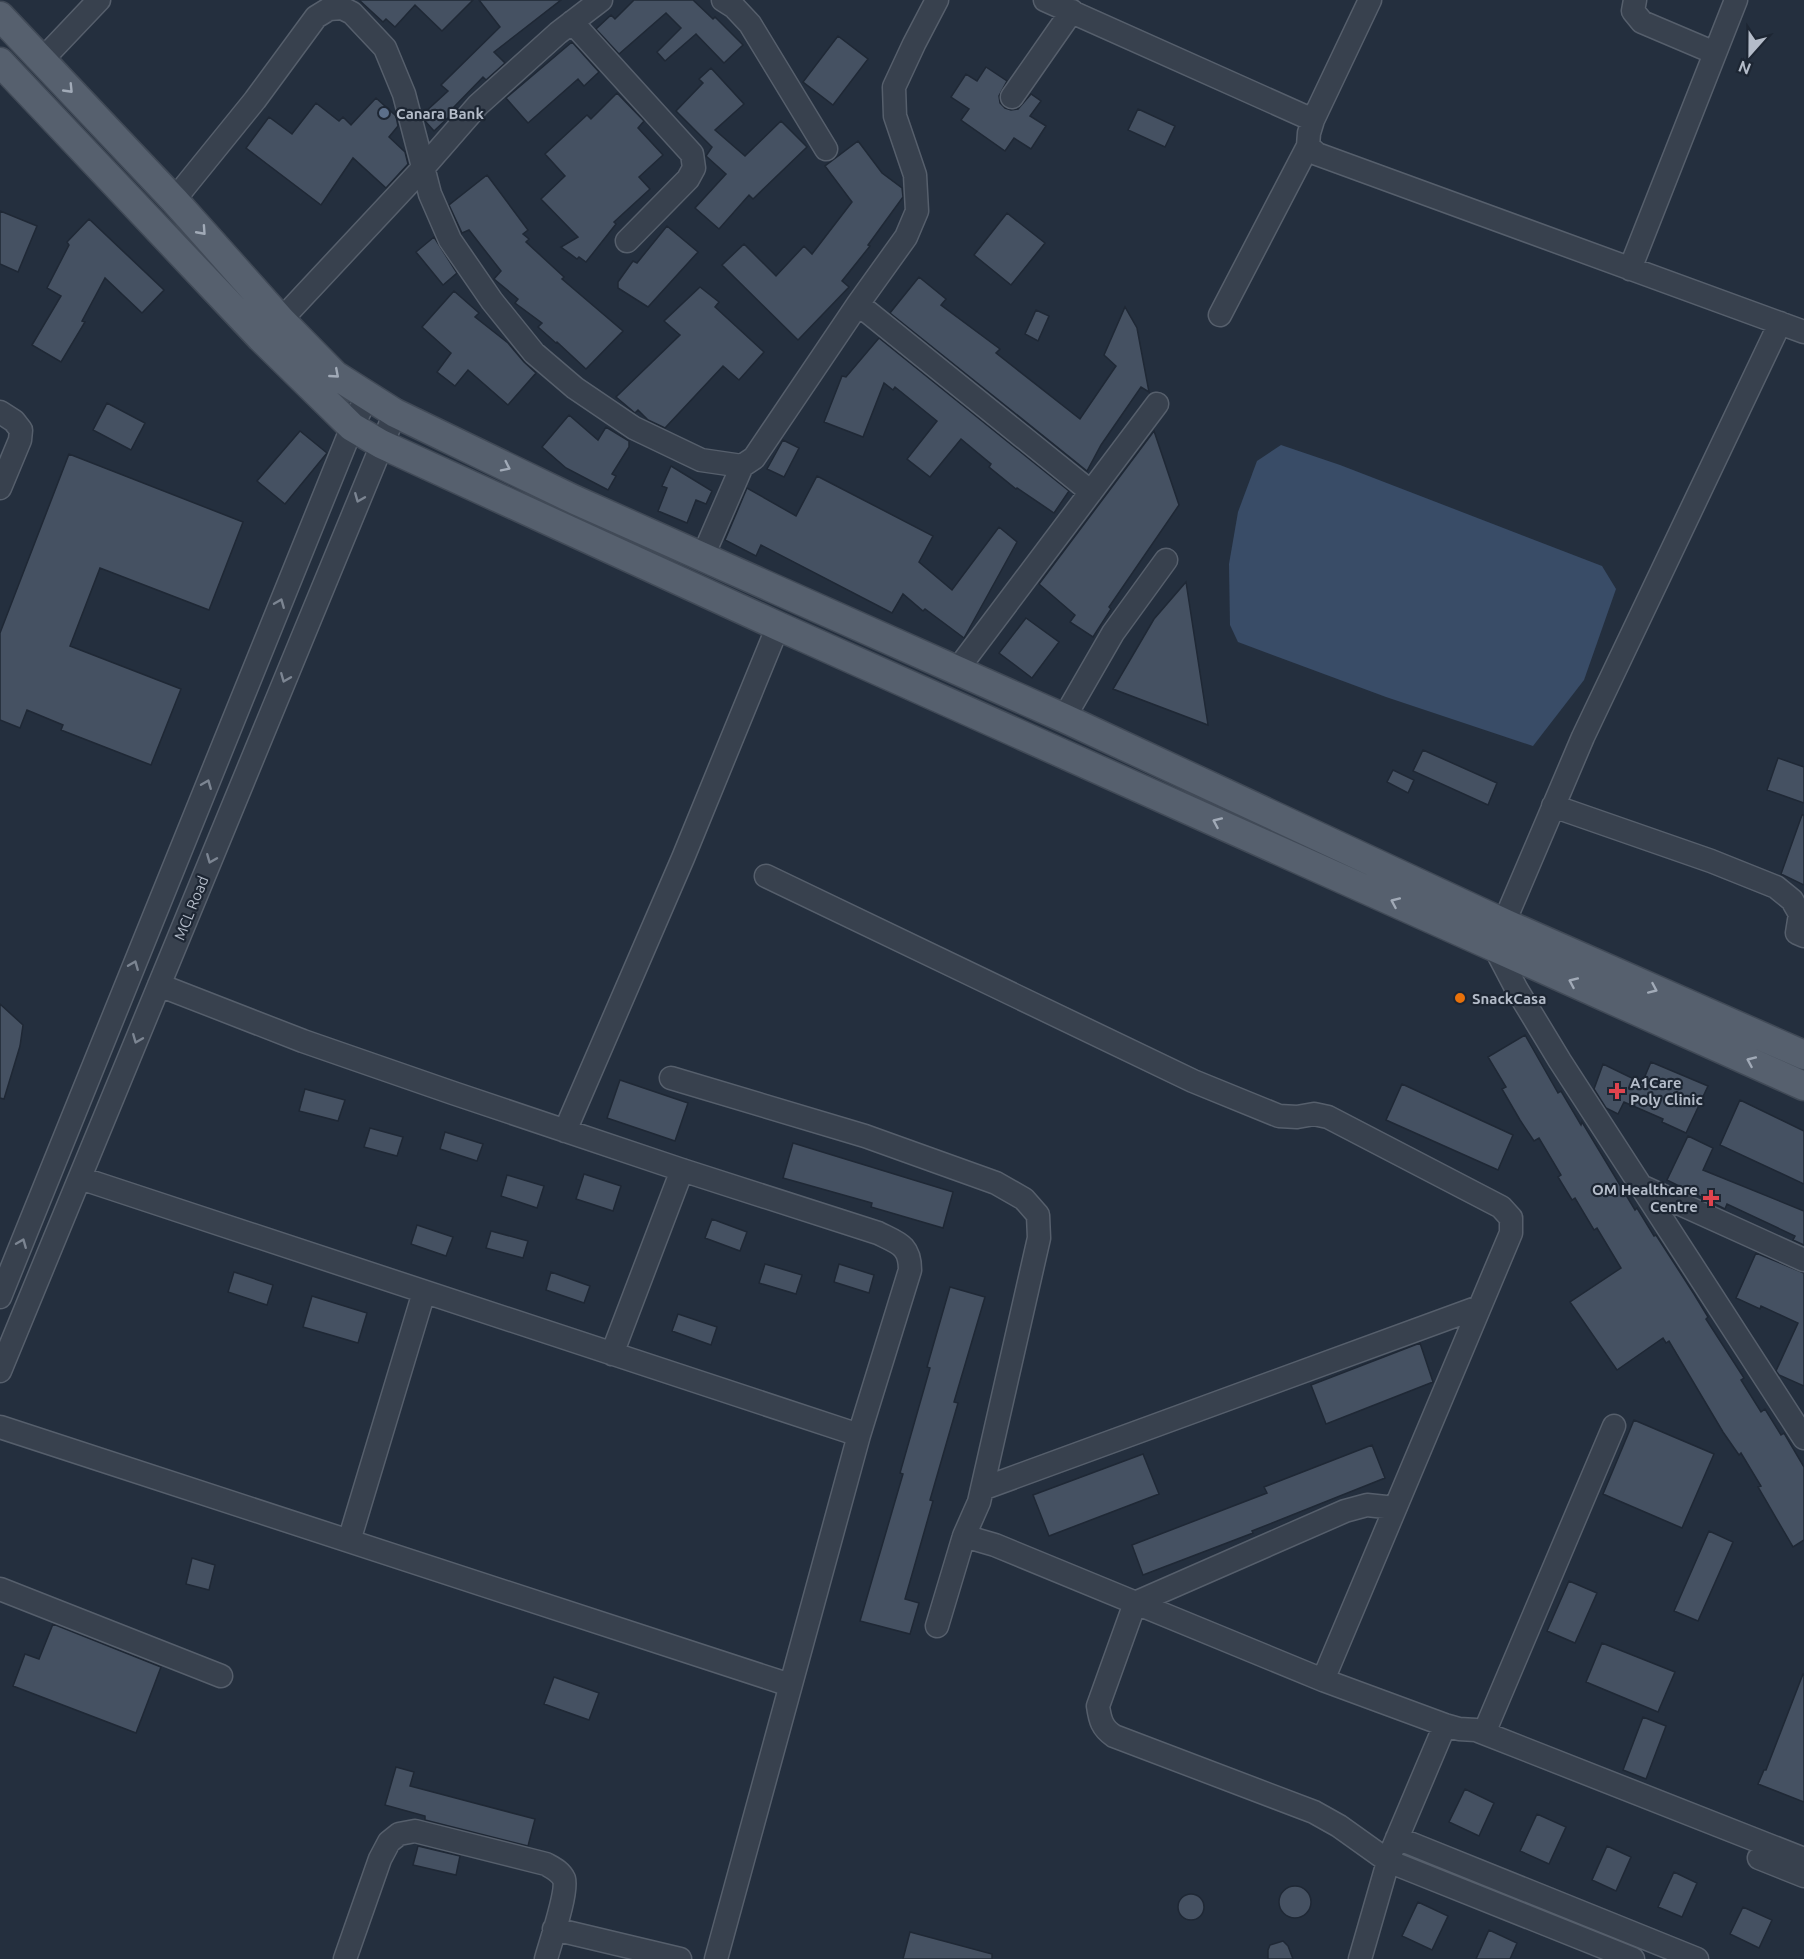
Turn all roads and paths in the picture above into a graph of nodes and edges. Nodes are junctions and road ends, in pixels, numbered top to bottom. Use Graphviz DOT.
graph roads {
  1 [pos="99,0"];
  2 [pos="602,0"];
  3 [pos="723,0"];
  4 [pos="937,0"];
  5 [pos="1045,0"];
  6 [pos="1635,0"];
  7 [pos="1736,0"];
  8 [pos="1367,1"];
  9 [pos="1072,11"];
  10 [pos="0,16"];
  11 [pos="572,22"];
  12 [pos="1715,53"];
  13 [pos="42,60"];
  14 [pos="0,62"];
  15 [pos="1012,97"];
  16 [pos="1313,120"];
  17 [pos="1308,146"];
  18 [pos="826,149"];
  19 [pos="424,167"];
  20 [pos="174,200"];
  21 [pos="627,241"];
  22 [pos="1630,269"];
  23 [pos="858,304"];
  24 [pos="1220,315"];
  25 [pos="281,320"];
  26 [pos="1780,323"];
  27 [pos="1804,332"];
  28 [pos="367,397"];
  29 [pos="1156,404"];
  30 [pos="0,412"];
  31 [pos="395,413"];
  32 [pos="352,427"];
  33 [pos="381,444"];
  34 [pos="742,466"];
  35 [pos="0,488"];
  36 [pos="1091,492"];
  37 [pos="703,556"];
  38 [pos="1166,560"];
  39 [pos="778,626"];
  40 [pos="957,670"];
  41 [pos="1064,718"];
  42 [pos="1553,806"];
  43 [pos="766,876"];
  44 [pos="1499,935"];
  45 [pos="1804,936"];
  46 [pos="159,985"];
  47 [pos="1804,1054"];
  48 [pos="671,1078"];
  49 [pos="1804,1086"];
  50 [pos="565,1131"];
  51 [pos="682,1170"];
  52 [pos="80,1178"];
  53 [pos="1643,1187"];
  54 [pos="1804,1260"];
  55 [pos="424,1292"];
  56 [pos="0,1297"];
  57 [pos="1479,1307"];
  58 [pos="612,1354"];
  59 [pos="0,1371"];
  60 [pos="1775,1391"];
  61 [pos="1804,1404"];
  62 [pos="1614,1426"];
  63 [pos="0,1427"];
  64 [pos="859,1434"];
  65 [pos="1804,1438"];
  66 [pos="982,1490"];
  67 [pos="1395,1508"];
  68 [pos="964,1536"];
  69 [pos="349,1541"];
  70 [pos="0,1589"];
  71 [pos="1135,1603"];
  72 [pos="937,1626"];
  73 [pos="221,1676"];
  74 [pos="1323,1680"];
  75 [pos="790,1685"];
  76 [pos="1452,1727"];
  77 [pos="1484,1732"];
  78 [pos="1396,1838"];
  79 [pos="1804,1859"];
  80 [pos="1388,1861"];
  81 [pos="1804,1876"];
  82 [pos="554,1929"];
  83 [pos="345,1959"];
  84 [pos="546,1959"];
  85 [pos="680,1959"];
  86 [pos="716,1959"];
  87 [pos="1360,1959"];
  88 [pos="1634,1959"];
  89 [pos="1697,1959"];
  1 -- 13 [label="street"];
  2 -- 11 [label="street"];
  3 -- 18 [label="street"];
  4 -- 23 [label="street"];
  5 -- 9 [label="street"];
  6 -- 12 [label="street"];
  7 -- 12 [label="street"];
  8 -- 16 [label="street"];
  9 -- 15 [label="street"];
  9 -- 16 [label="street"];
  10 -- 13 [label="main road"];
  11 -- 19 [label="street"];
  11 -- 21 [label="street"];
  12 -- 22 [label="street"];
  13 -- 20 [label="main road, one-way"];
  14 -- 32 [label="main road"];
  16 -- 17 [label="street"];
  17 -- 22 [label="street"];
  17 -- 24 [label="street"];
  19 -- 20 [label="street"];
  19 -- 25 [label="street"];
  19 -- 34 [label="street"];
  20 -- 25 [label="main road, one-way"];
  22 -- 26 [label="street"];
  23 -- 34 [label="street"];
  23 -- 36 [label="street"];
  25 -- 28 [label="main road, one-way"];
  26 -- 27 [label="street"];
  26 -- 42 [label="street"];
  28 -- 31 [label="main road"];
  28 -- 32 [label="street"];
  29 -- 36 [label="street"];
  30 -- 35 [label="street"];
  31 -- 33 [label="street, MCL Road"];
  31 -- 37 [label="main road, one-way"];
  32 -- 33 [label="main road"];
  56 -- 32 [label="street, one-way"];
  33 -- 39 [label="main road"];
  33 -- 46 [label="street, MCL Road, one-way"];
  34 -- 37 [label="street"];
  36 -- 40 [label="street"];
  37 -- 40 [label="main road"];
  38 -- 41 [label="street"];
  44 -- 39 [label="main road, one-way"];
  39 -- 50 [label="street"];
  40 -- 41 [label="main road"];
  41 -- 44 [label="main road"];
  42 -- 44 [label="street"];
  42 -- 45 [label="street"];
  43 -- 57 [label="street"];
  44 -- 47 [label="main road, one-way"];
  49 -- 44 [label="main road, one-way"];
  44 -- 53 [label="street"];
  46 -- 50 [label="street"];
  46 -- 52 [label="street, MCL Road, one-way"];
  48 -- 66 [label="street"];
  50 -- 51 [label="street"];
  51 -- 58 [label="street"];
  51 -- 64 [label="street"];
  52 -- 55 [label="street"];
  52 -- 59 [label="street, MCL Road"];
  53 -- 54 [label="street"];
  53 -- 60 [label="street"];
  55 -- 58 [label="street"];
  55 -- 69 [label="street"];
  57 -- 66 [label="street"];
  57 -- 67 [label="street"];
  58 -- 64 [label="street"];
  60 -- 61 [label="street"];
  60 -- 65 [label="street"];
  62 -- 77 [label="street"];
  63 -- 69 [label="street"];
  64 -- 75 [label="street"];
  66 -- 68 [label="street"];
  67 -- 71 [label="street"];
  67 -- 74 [label="street"];
  68 -- 71 [label="street"];
  68 -- 72 [label="street"];
  69 -- 75 [label="street"];
  70 -- 73 [label="street"];
  71 -- 74 [label="street"];
  71 -- 80 [label="street"];
  74 -- 76 [label="street"];
  75 -- 86 [label="street"];
  76 -- 77 [label="street"];
  76 -- 78 [label="street"];
  76 -- 81 [label="street"];
  77 -- 79 [label="street"];
  78 -- 80 [label="street"];
  78 -- 89 [label="street"];
  80 -- 87 [label="street"];
  80 -- 88 [label="street"];
  82 -- 83 [label="street"];
  82 -- 84 [label="street"];
  82 -- 85 [label="street"];
}
